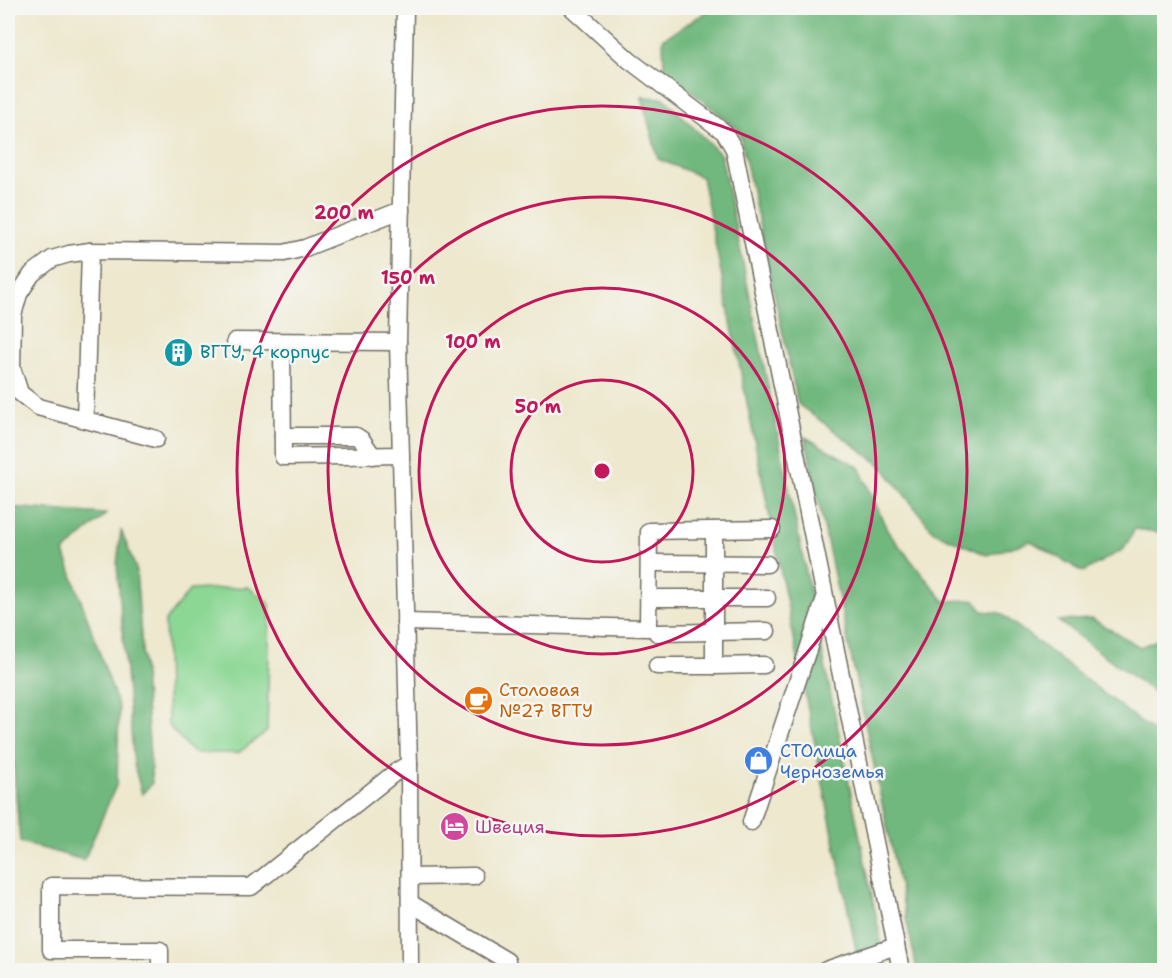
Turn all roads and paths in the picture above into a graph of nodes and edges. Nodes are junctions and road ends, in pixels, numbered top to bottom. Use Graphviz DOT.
graph roads {
  1 [pos="405,8"];
  2 [pos="572,8"];
  3 [pos="401,210"];
  4 [pos="90,251"];
  5 [pos="235,341"];
  6 [pos="282,342"];
  7 [pos="398,342"];
  8 [pos="85,420"];
  9 [pos="156,438"];
  10 [pos="401,455"];
  11 [pos="772,529"];
  12 [pos="714,530"];
  13 [pos="657,563"];
  14 [pos="714,564"];
  15 [pos="768,564"];
  16 [pos="826,597"];
  17 [pos="658,598"];
  18 [pos="714,598"];
  19 [pos="767,598"];
  20 [pos="405,622"];
  21 [pos="766,631"];
  22 [pos="657,633"];
  23 [pos="714,633"];
  24 [pos="764,665"];
  25 [pos="657,666"];
  26 [pos="714,666"];
  27 [pos="409,764"];
  28 [pos="751,822"];
  29 [pos="474,876"];
  30 [pos="410,877"];
  31 [pos="410,903"];
  32 [pos="896,946"];
  33 [pos="507,961"];
  34 [pos="160,970"];
  35 [pos="410,970"];
  36 [pos="826,970"];
  37 [pos="901,970"];
  1 -- 3 [label="street"];
  2 -- 16 [label="street"];
  3 -- 4 [label="street"];
  3 -- 7 [label="street"];
  4 -- 8 [label="street"];
  4 -- 8 [label="street"];
  5 -- 6 [label="street"];
  6 -- 7 [label="street"];
  6 -- 10 [label="street"];
  7 -- 10 [label="street"];
  8 -- 9 [label="street"];
  10 -- 20 [label="street"];
  11 -- 12 [label="street"];
  12 -- 14 [label="street"];
  12 -- 20 [label="street"];
  13 -- 14 [label="street"];
  14 -- 15 [label="street"];
  14 -- 18 [label="street"];
  16 -- 28 [label="street"];
  16 -- 32 [label="street"];
  17 -- 18 [label="street"];
  18 -- 19 [label="street"];
  18 -- 23 [label="street"];
  20 -- 27 [label="street"];
  21 -- 23 [label="street"];
  22 -- 23 [label="street"];
  23 -- 26 [label="street"];
  24 -- 26 [label="street"];
  25 -- 26 [label="street"];
  27 -- 30 [label="street"];
  27 -- 34 [label="street"];
  29 -- 30 [label="street"];
  30 -- 31 [label="street"];
  31 -- 33 [label="street"];
  31 -- 35 [label="street"];
  32 -- 36 [label="street"];
  32 -- 37 [label="street"];
}
